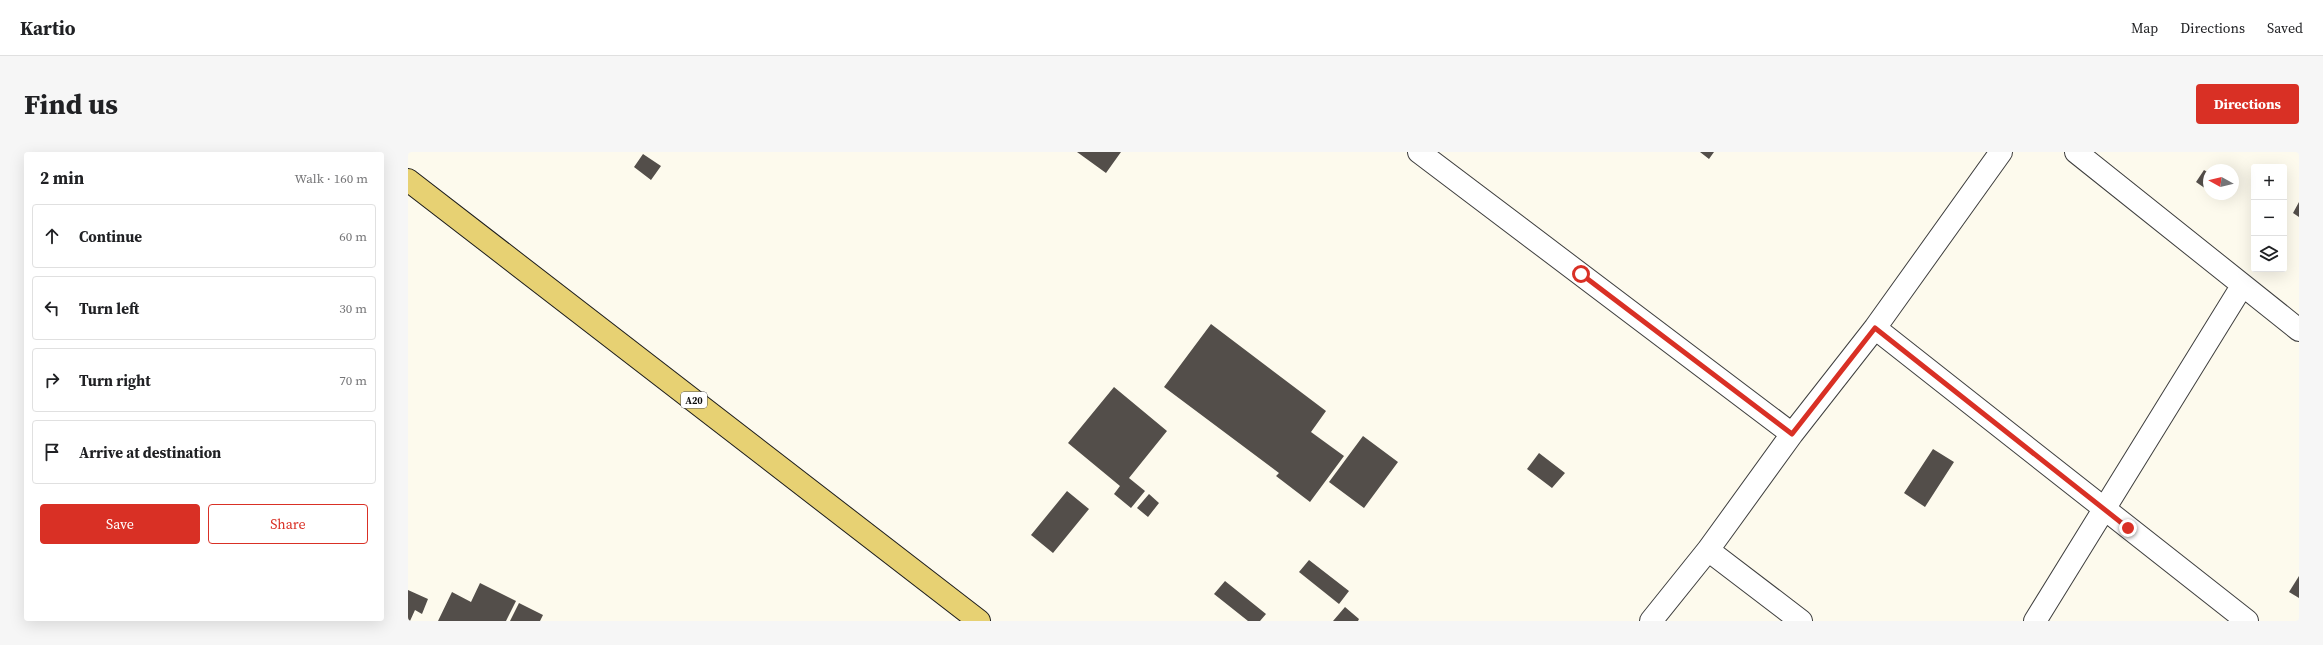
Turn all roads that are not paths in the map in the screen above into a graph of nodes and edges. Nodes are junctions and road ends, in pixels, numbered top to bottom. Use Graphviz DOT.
graph roads {
  1 [pos="1419,152"];
  2 [pos="2001,152"];
  3 [pos="2076,152"];
  4 [pos="408,184"];
  5 [pos="2242,286"];
  6 [pos="1875,328"];
  7 [pos="2299,330"];
  8 [pos="1792,434"];
  9 [pos="2104,509"];
  10 [pos="1708,550"];
  11 [pos="980,621"];
  12 [pos="1651,621"];
  13 [pos="1801,621"];
  14 [pos="2035,621"];
  15 [pos="2247,621"];
  1 -- 8 [label="street"];
  2 -- 6 [label="street"];
  3 -- 5 [label="street"];
  4 -- 11 [label="main road, A20"];
  5 -- 7 [label="street"];
  5 -- 9 [label="street"];
  6 -- 8 [label="street"];
  6 -- 9 [label="street"];
  8 -- 10 [label="street"];
  9 -- 14 [label="street"];
  9 -- 15 [label="street"];
  10 -- 12 [label="street"];
  10 -- 13 [label="street"];
}
